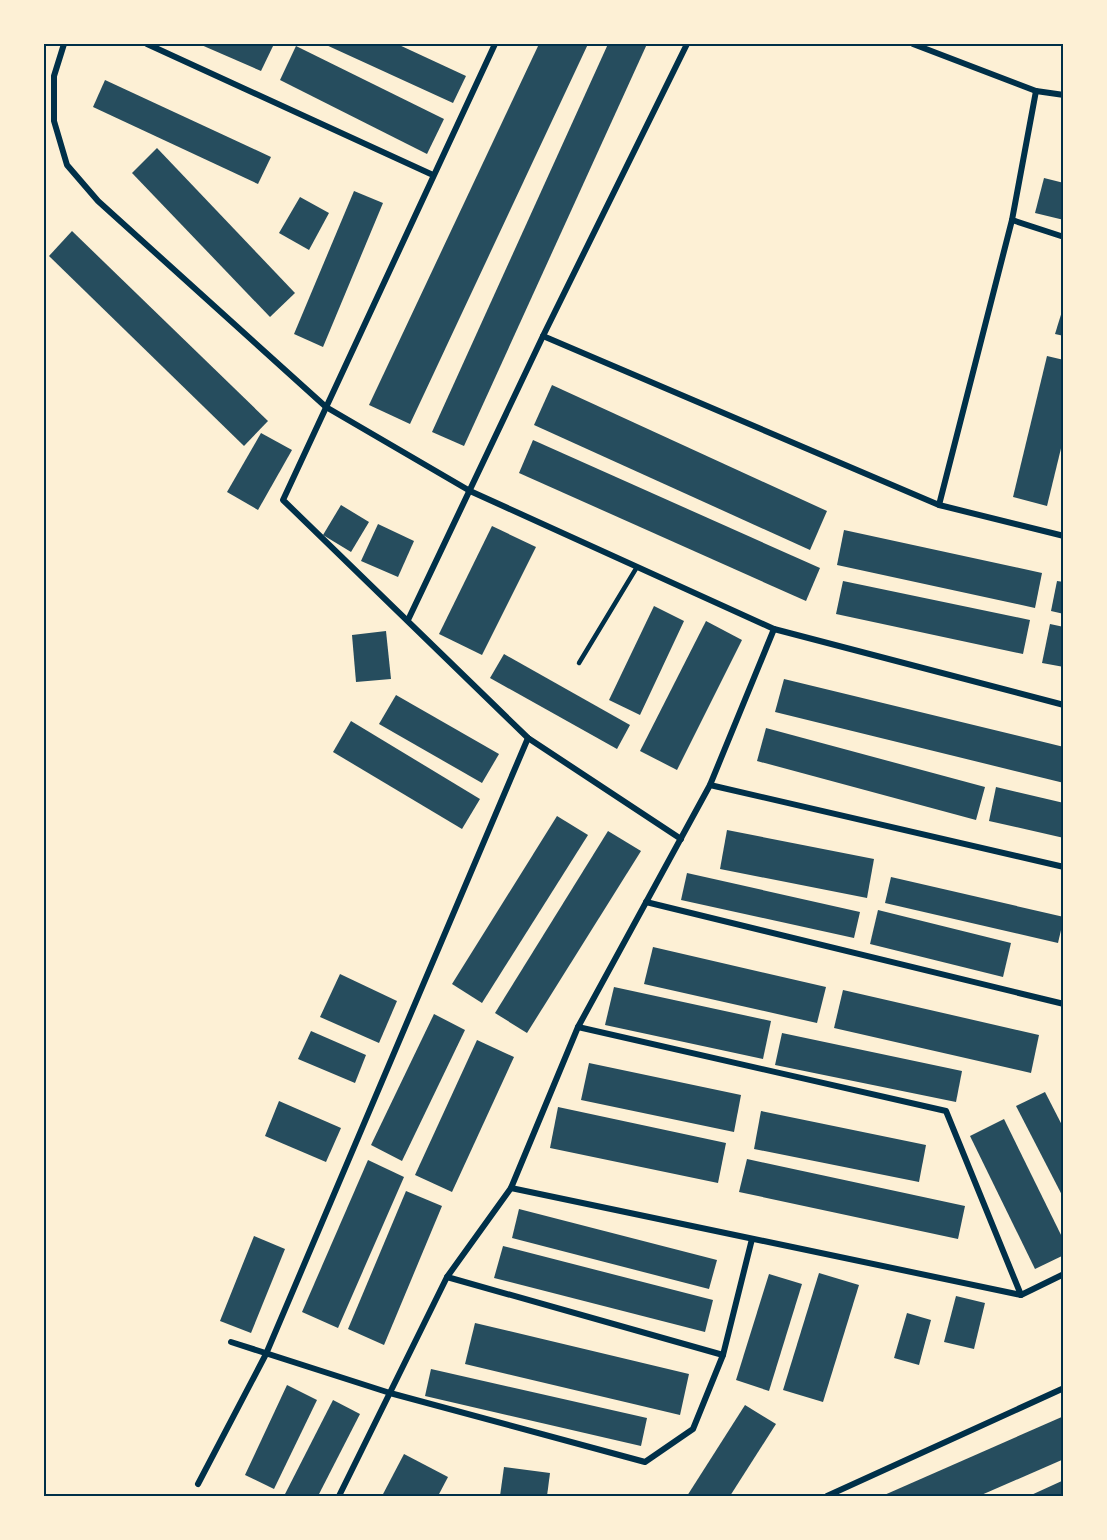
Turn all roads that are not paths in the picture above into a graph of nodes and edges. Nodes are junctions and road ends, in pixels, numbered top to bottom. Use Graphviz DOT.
graph roads {
  1 [pos="64,44"];
  2 [pos="147,44"];
  3 [pos="495,44"];
  4 [pos="687,44"];
  5 [pos="913,44"];
  6 [pos="1036,91"];
  7 [pos="1064,95"];
  8 [pos="433,175"];
  9 [pos="1012,220"];
  10 [pos="1064,237"];
  11 [pos="543,336"];
  12 [pos="327,407"];
  13 [pos="470,491"];
  14 [pos="939,505"];
  15 [pos="1064,536"];
  16 [pos="637,567"];
  17 [pos="408,620"];
  18 [pos="774,629"];
  19 [pos="579,663"];
  20 [pos="1064,705"];
  21 [pos="528,738"];
  22 [pos="710,785"];
  23 [pos="681,839"];
  24 [pos="1064,867"];
  25 [pos="646,902"];
  26 [pos="1064,1004"];
  27 [pos="578,1027"];
  28 [pos="511,1188"];
  29 [pos="752,1239"];
  30 [pos="1064,1274"];
  31 [pos="447,1277"];
  32 [pos="1021,1295"];
  33 [pos="231,1342"];
  34 [pos="266,1354"];
  35 [pos="723,1355"];
  36 [pos="1064,1388"];
  37 [pos="390,1393"];
  38 [pos="198,1484"];
  39 [pos="339,1497"];
  40 [pos="827,1497"];
  1 -- 12 [label="street"];
  2 -- 8 [label="street"];
  3 -- 8 [label="street"];
  4 -- 11 [label="street"];
  5 -- 6 [label="street"];
  6 -- 7 [label="street"];
  6 -- 9 [label="street"];
  8 -- 12 [label="street"];
  9 -- 10 [label="street"];
  9 -- 14 [label="street"];
  11 -- 13 [label="street"];
  11 -- 14 [label="street"];
  12 -- 13 [label="street"];
  12 -- 17 [label="street"];
  13 -- 16 [label="street"];
  13 -- 17 [label="street"];
  14 -- 15 [label="street"];
  16 -- 18 [label="street"];
  16 -- 19 [label="lane"];
  17 -- 21 [label="street"];
  18 -- 20 [label="street"];
  18 -- 22 [label="street"];
  21 -- 23 [label="street"];
  21 -- 34 [label="street"];
  22 -- 23 [label="street"];
  22 -- 24 [label="street"];
  23 -- 25 [label="street"];
  25 -- 26 [label="street"];
  25 -- 27 [label="street"];
  27 -- 28 [label="street"];
  27 -- 32 [label="street"];
  28 -- 29 [label="street"];
  28 -- 31 [label="street"];
  29 -- 32 [label="street"];
  29 -- 35 [label="street"];
  30 -- 32 [label="street"];
  31 -- 35 [label="street"];
  31 -- 37 [label="street"];
  33 -- 34 [label="street"];
  34 -- 37 [label="street"];
  34 -- 38 [label="street"];
  35 -- 37 [label="street"];
  36 -- 40 [label="street"];
  37 -- 39 [label="street"];
}
